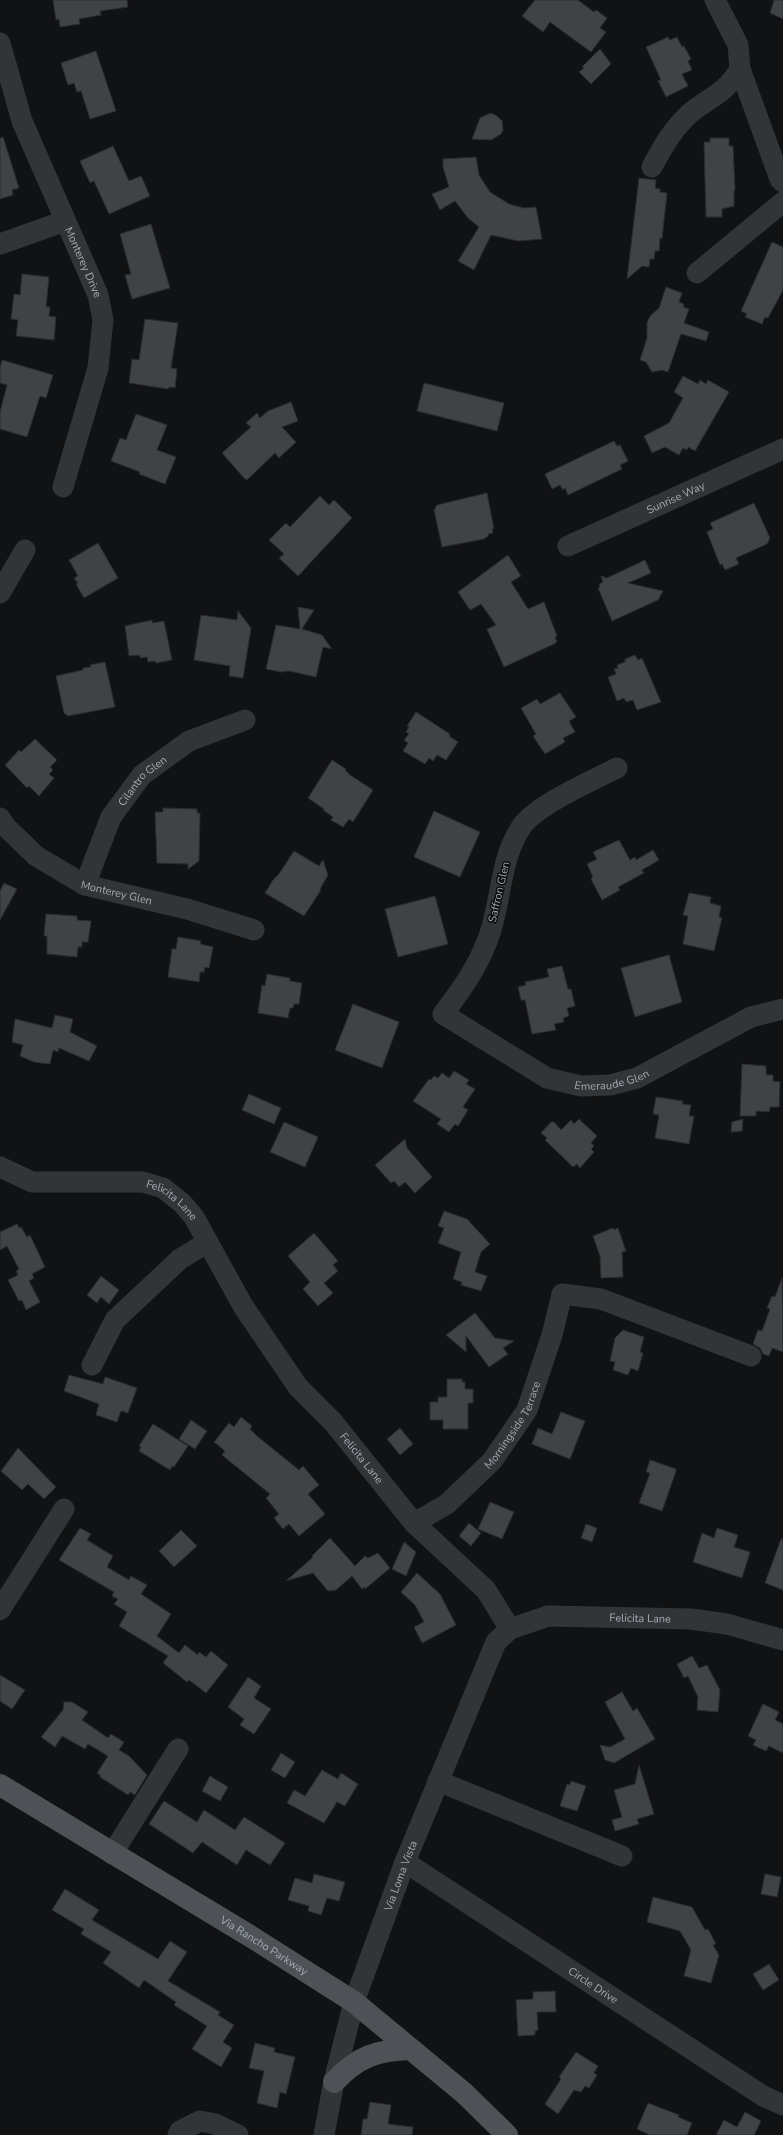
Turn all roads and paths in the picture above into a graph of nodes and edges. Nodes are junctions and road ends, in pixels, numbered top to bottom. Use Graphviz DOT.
graph roads {
  1 [pos="716,0"];
  2 [pos="0,43"];
  3 [pos="740,70"];
  4 [pos="652,167"];
  5 [pos="783,182"];
  6 [pos="783,202"];
  7 [pos="65,221"];
  8 [pos="0,244"];
  9 [pos="697,273"];
  10 [pos="783,449"];
  11 [pos="62,488"];
  12 [pos="568,546"];
  13 [pos="25,550"];
  14 [pos="0,593"];
  15 [pos="245,720"];
  16 [pos="617,768"];
  17 [pos="0,818"];
  18 [pos="85,885"];
  19 [pos="254,930"];
  20 [pos="783,1009"];
  21 [pos="443,1014"];
  22 [pos="0,1166"];
  23 [pos="208,1242"];
  24 [pos="751,1356"];
  25 [pos="92,1365"];
  26 [pos="64,1509"];
  27 [pos="414,1523"];
  28 [pos="0,1610"];
  29 [pos="510,1629"];
  30 [pos="783,1640"];
  31 [pos="178,1749"];
  32 [pos="438,1781"];
  33 [pos="0,1785"];
  34 [pos="112,1854"];
  35 [pos="622,1856"];
  36 [pos="405,1862"];
  37 [pos="354,2002"];
  38 [pos="410,2049"];
  39 [pos="334,2082"];
  40 [pos="783,2105"];
  41 [pos="178,2135"];
  42 [pos="238,2135"];
  43 [pos="324,2135"];
  44 [pos="507,2135"];
  1 -- 3 [label="street"];
  2 -- 7 [label="street, Monterey Drive"];
  3 -- 4 [label="street"];
  3 -- 5 [label="street"];
  6 -- 9 [label="street"];
  7 -- 8 [label="street"];
  7 -- 11 [label="street, Monterey Drive"];
  10 -- 12 [label="street, Sunrise Way"];
  13 -- 14 [label="street"];
  15 -- 18 [label="street, Cilantro Glen"];
  16 -- 21 [label="street, Saffron Glen"];
  17 -- 18 [label="street, Monterey Glen"];
  18 -- 19 [label="street, Monterey Glen"];
  20 -- 21 [label="street, Emeraude Glen"];
  22 -- 23 [label="street, Felicita Lane"];
  23 -- 25 [label="street"];
  23 -- 27 [label="street, Felicita Lane"];
  24 -- 27 [label="street, Morningside Terrace"];
  26 -- 28 [label="street"];
  27 -- 29 [label="street, Felicita Lane"];
  29 -- 30 [label="street, Felicita Lane"];
  29 -- 32 [label="street, Via Loma Vista"];
  31 -- 34 [label="street"];
  32 -- 35 [label="street"];
  32 -- 36 [label="street, Via Loma Vista"];
  33 -- 34 [label="main road, Via Rancho Parkway"];
  34 -- 37 [label="main road, Via Rancho Parkway"];
  36 -- 37 [label="street, Via Loma Vista"];
  36 -- 40 [label="street, Circle Drive"];
  37 -- 38 [label="main road, Via Rancho Parkway"];
  37 -- 39 [label="street, Via Loma Vista"];
  38 -- 39 [label="main road"];
  38 -- 44 [label="main road, Via Rancho Parkway"];
  39 -- 43 [label="street, Via Loma Vista"];
  41 -- 42 [label="street"];
}
